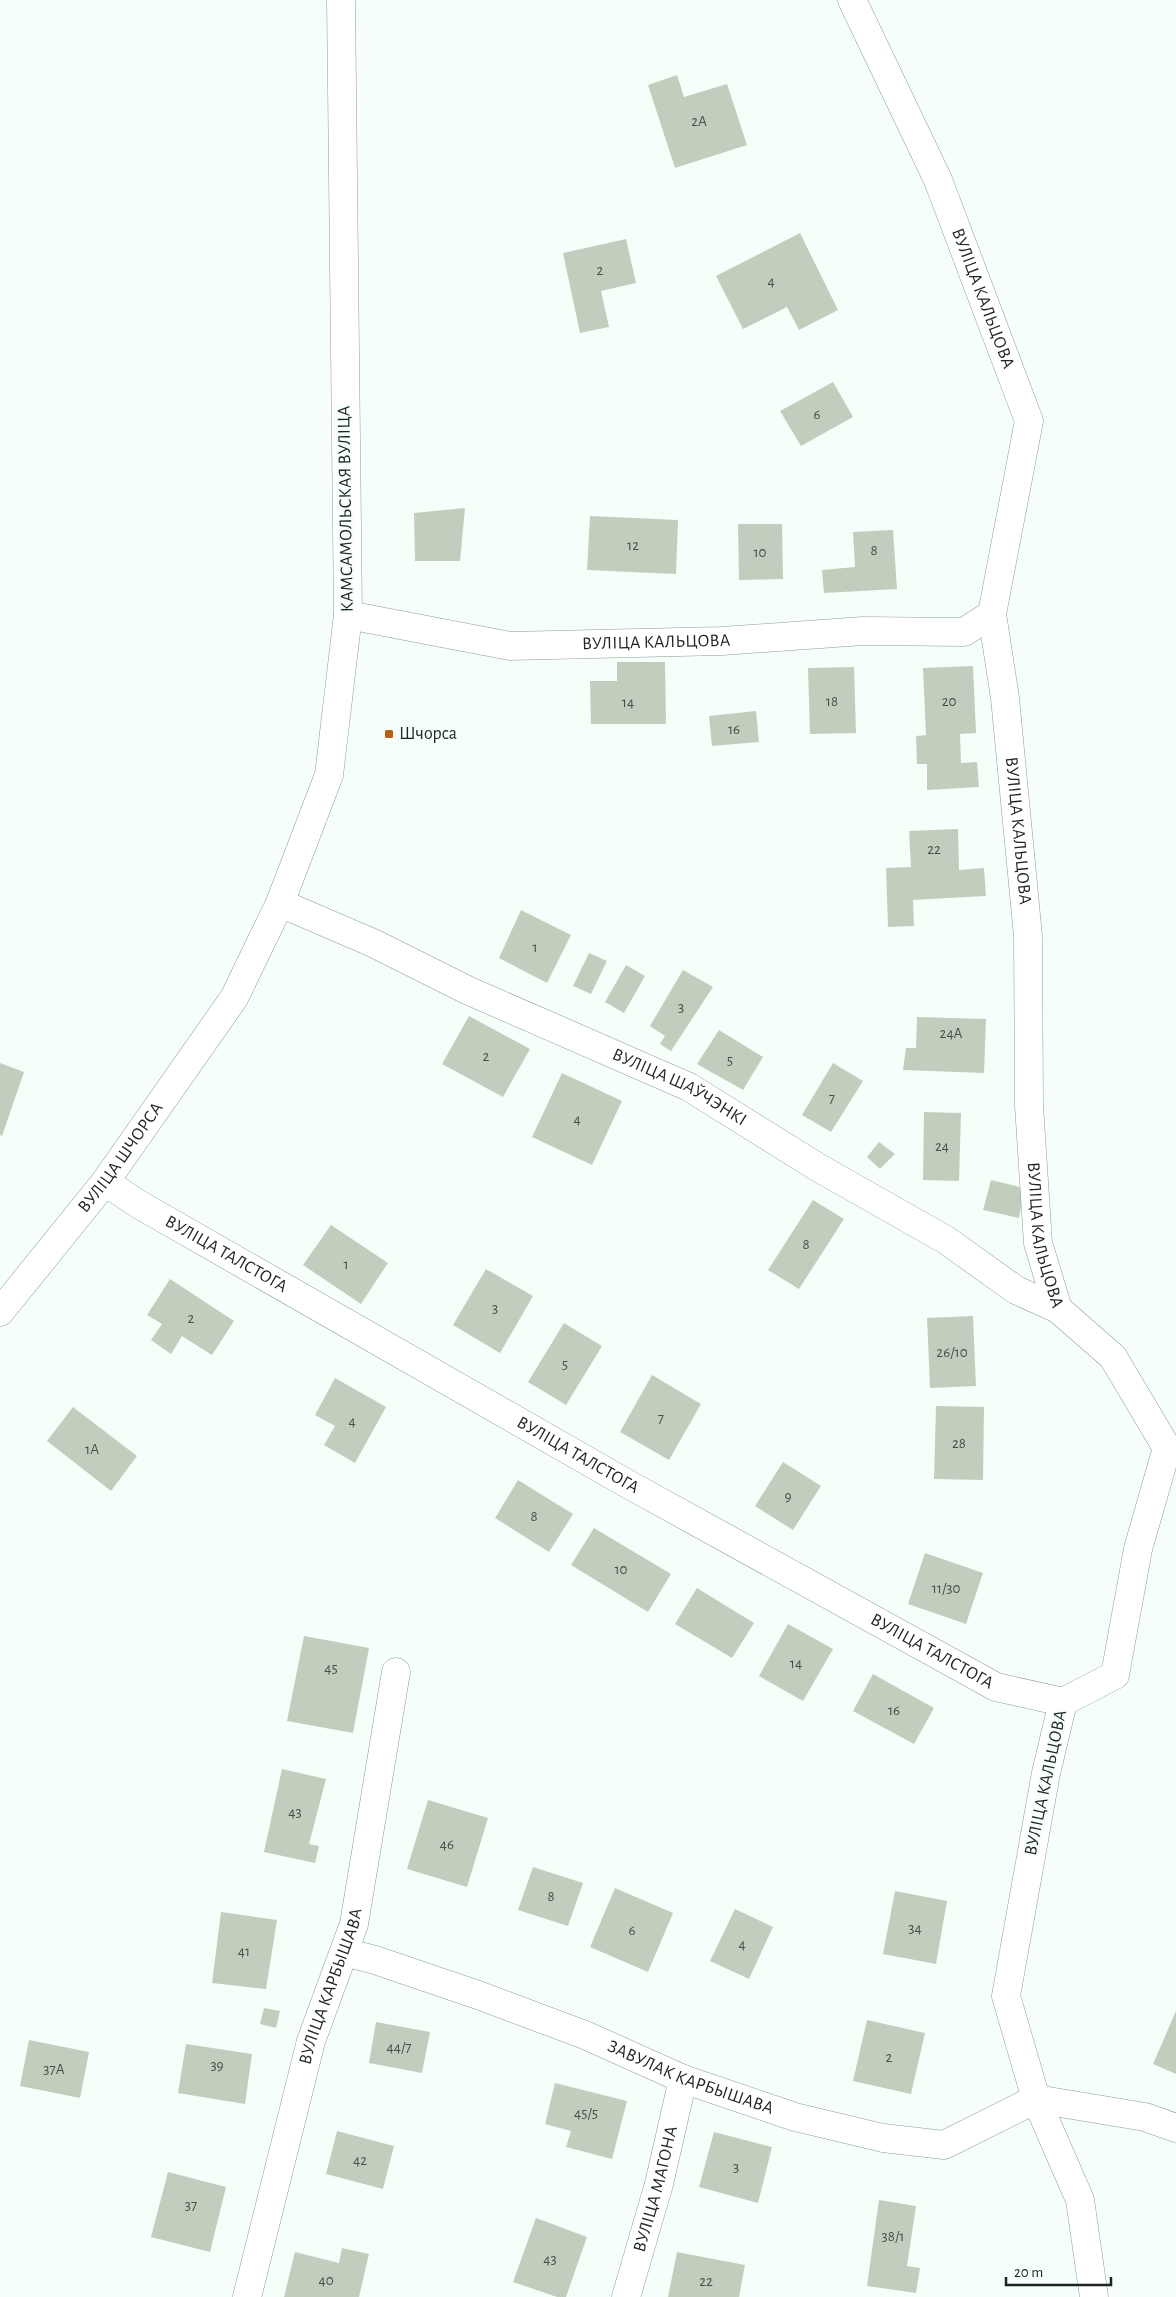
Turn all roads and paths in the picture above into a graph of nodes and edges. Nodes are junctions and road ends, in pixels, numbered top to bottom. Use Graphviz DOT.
graph roads {
  1 [pos="341,0"];
  2 [pos="852,0"];
  3 [pos="992,614"];
  4 [pos="348,615"];
  5 [pos="280,903"];
  6 [pos="234,998"];
  7 [pos="105,1182"];
  8 [pos="1058,1309"];
  9 [pos="0,1312"];
  10 [pos="396,1672"];
  11 [pos="1063,1702"];
  12 [pos="345,1952"];
  13 [pos="683,2079"];
  14 [pos="1036,2099"];
  15 [pos="1176,2128"];
  16 [pos="246,2297"];
  17 [pos="626,2297"];
  18 [pos="1094,2297"];
  1 -- 4 [label="street, КАМСАМОЛЬСКАЯ ВУЛІЦА"];
  2 -- 3 [label="street, ВУЛІЦА КАЛЬЦОВА"];
  3 -- 4 [label="street, ВУЛІЦА КАЛЬЦОВА"];
  3 -- 8 [label="street, ВУЛІЦА КАЛЬЦОВА"];
  4 -- 5 [label="street, КАМСАМОЛЬСКАЯ ВУЛІЦА"];
  5 -- 6 [label="street, КАМСАМОЛЬСКАЯ ВУЛІЦА"];
  5 -- 8 [label="street, ВУЛІЦА ШАЎЧЭНКІ"];
  6 -- 7 [label="street, ВУЛІЦА ШЧОРСА"];
  7 -- 9 [label="street, ВУЛІЦА ШЧОРСА"];
  7 -- 11 [label="street, ВУЛІЦА ТАЛСТОГА"];
  8 -- 11 [label="street, ВУЛІЦА КАЛЬЦОВА"];
  10 -- 12 [label="street, ВУЛІЦА КАРБЫШАВА"];
  11 -- 14 [label="street, ВУЛІЦА КАЛЬЦОВА"];
  12 -- 13 [label="street, ЗАВУЛАК КАРБЫШАВА"];
  12 -- 16 [label="street, ВУЛІЦА КАРБЫШАВА"];
  13 -- 14 [label="street, ЗАВУЛАК КАРБЫШАВА"];
  13 -- 17 [label="street, ВУЛІЦА МАГОНА"];
  14 -- 15 [label="street"];
  14 -- 18 [label="street, ВУЛІЦА КАЛЬЦОВА"];
}
